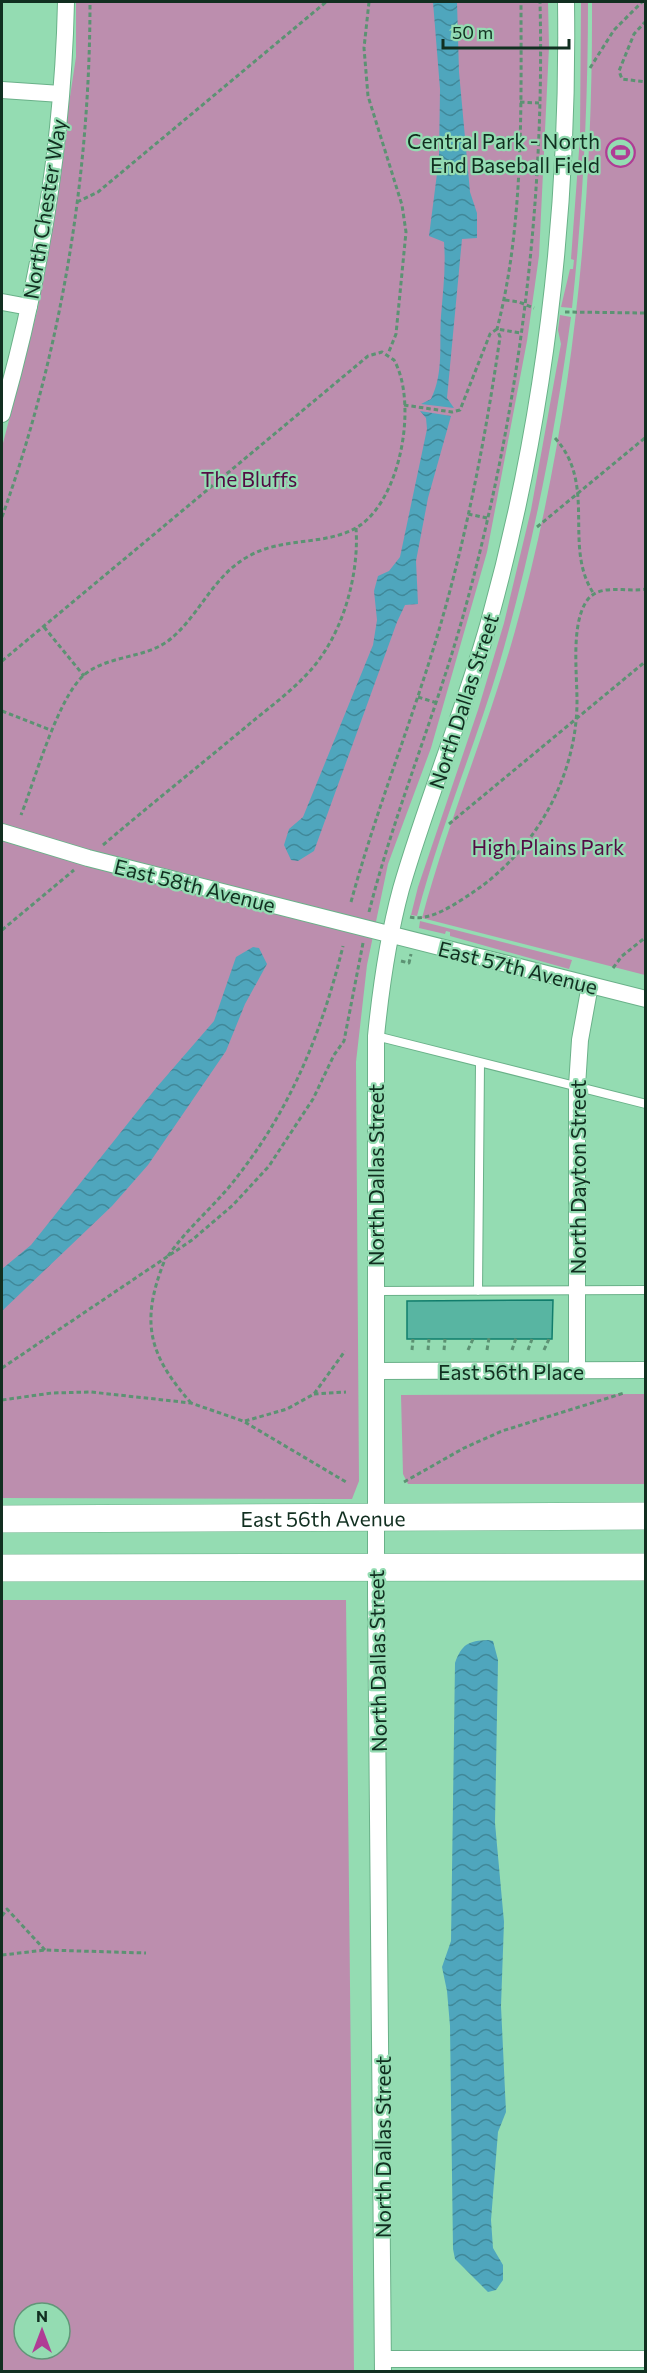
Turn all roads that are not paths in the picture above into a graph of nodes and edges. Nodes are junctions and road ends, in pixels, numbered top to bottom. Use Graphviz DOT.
graph roads {
  1 [pos="66,2"];
  2 [pos="566,2"];
  3 [pos="2,90"];
  4 [pos="61,94"];
  5 [pos="2,302"];
  6 [pos="28,307"];
  7 [pos="2,414"];
  8 [pos="2,832"];
  9 [pos="390,934"];
  10 [pos="590,985"];
  11 [pos="645,999"];
  12 [pos="376,1036"];
  13 [pos="480,1063"];
  14 [pos="577,1086"];
  15 [pos="645,1104"];
  16 [pos="577,1290"];
  17 [pos="645,1290"];
  18 [pos="375,1291"];
  19 [pos="478,1291"];
  20 [pos="645,1370"];
  21 [pos="376,1371"];
  22 [pos="577,1371"];
  23 [pos="378,1516"];
  24 [pos="645,1516"];
  25 [pos="2,1520"];
  26 [pos="645,1567"];
  27 [pos="2,1568"];
  28 [pos="376,1568"];
  29 [pos="645,2359"];
  30 [pos="383,2365"];
  1 -- 4 [label="street, North Chester Way"];
  2 -- 9 [label="street, North Dallas Street"];
  3 -- 4 [label="street"];
  4 -- 6 [label="street, North Chester Way"];
  5 -- 6 [label="street"];
  6 -- 7 [label="street, North Chester Way"];
  8 -- 9 [label="street, East 58th Avenue"];
  9 -- 10 [label="street, East 57th Avenue"];
  9 -- 12 [label="street, North Dallas Street"];
  10 -- 11 [label="street, East 57th Avenue"];
  10 -- 14 [label="street, North Dayton Street"];
  12 -- 13 [label="lane"];
  12 -- 18 [label="street, North Dallas Street"];
  13 -- 14 [label="lane"];
  13 -- 19 [label="lane"];
  14 -- 15 [label="lane"];
  14 -- 16 [label="street, North Dayton Street"];
  16 -- 17 [label="lane"];
  16 -- 19 [label="lane"];
  16 -- 22 [label="street, North Dayton Street"];
  18 -- 19 [label="lane"];
  18 -- 21 [label="street, North Dallas Street"];
  20 -- 22 [label="street, East 56th Place"];
  21 -- 22 [label="street, East 56th Place"];
  21 -- 23 [label="street, North Dallas Street"];
  23 -- 24 [label="main road, East 56th Avenue"];
  23 -- 25 [label="main road, East 56th Avenue"];
  23 -- 28 [label="street, North Dallas Street"];
  26 -- 28 [label="main road"];
  27 -- 28 [label="main road"];
  28 -- 30 [label="street, North Dallas Street"];
  29 -- 30 [label="street"];
}
